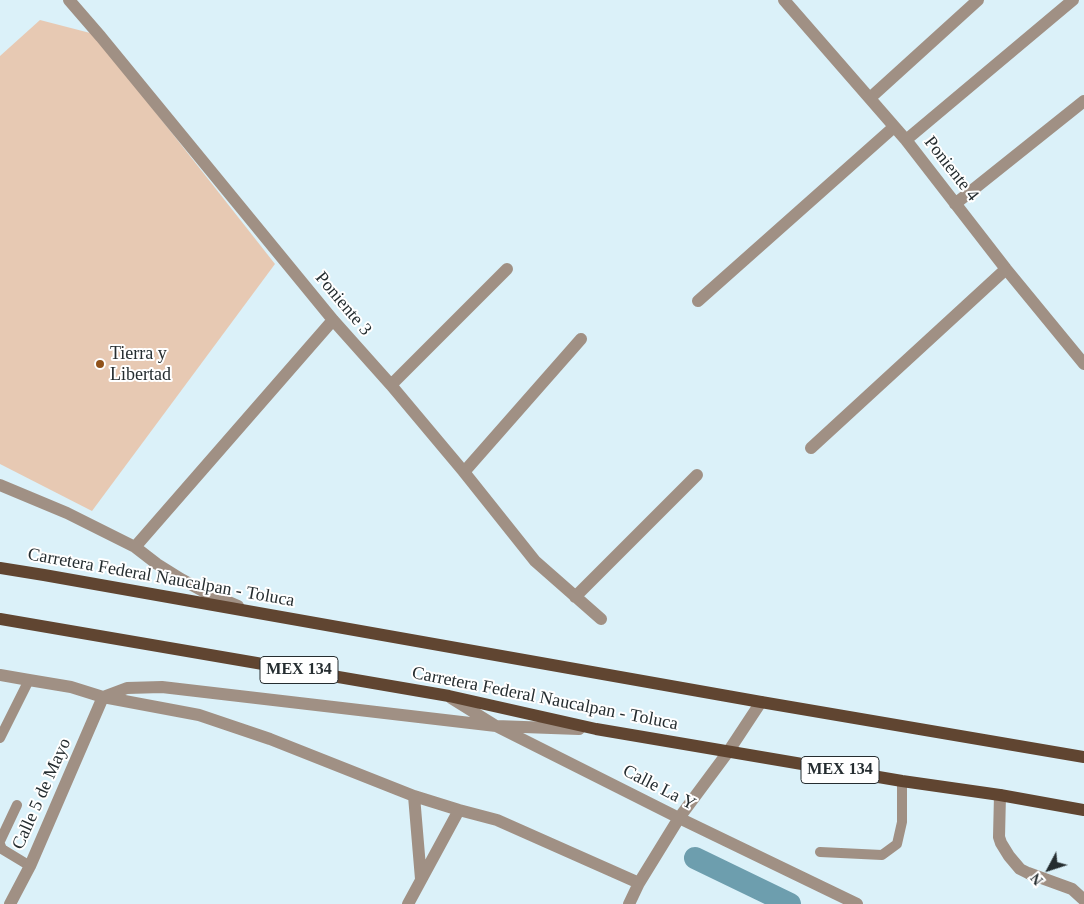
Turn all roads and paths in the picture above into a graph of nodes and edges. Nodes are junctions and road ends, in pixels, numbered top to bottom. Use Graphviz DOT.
graph roads {
  1 [pos="69,0"];
  2 [pos="784,0"];
  3 [pos="978,0"];
  4 [pos="1073,0"];
  5 [pos="870,98"];
  6 [pos="1084,101"];
  7 [pos="894,127"];
  8 [pos="906,140"];
  9 [pos="955,204"];
  10 [pos="508,268"];
  11 [pos="1006,269"];
  12 [pos="698,301"];
  13 [pos="333,320"];
  14 [pos="581,339"];
  15 [pos="1084,364"];
  16 [pos="391,385"];
  17 [pos="811,448"];
  18 [pos="464,472"];
  19 [pos="697,475"];
  20 [pos="1,487"];
  21 [pos="135,547"];
  22 [pos="0,568"];
  23 [pos="575,597"];
  24 [pos="250,611"];
  25 [pos="0,619"];
  26 [pos="601,619"];
  27 [pos="0,675"];
  28 [pos="29,680"];
  29 [pos="449,696"];
  30 [pos="103,697"];
  31 [pos="762,702"];
  32 [pos="496,726"];
  33 [pos="596,729"];
  34 [pos="0,738"];
  35 [pos="728,752"];
  36 [pos="1084,757"];
  37 [pos="902,781"];
  38 [pos="1000,795"];
  39 [pos="414,796"];
  40 [pos="17,805"];
  41 [pos="459,810"];
  42 [pos="1084,810"];
  43 [pos="679,818"];
  44 [pos="0,843"];
  45 [pos="820,852"];
  46 [pos="30,866"];
  47 [pos="421,879"];
  48 [pos="639,883"];
  49 [pos="1084,900"];
  50 [pos="10,904"];
  51 [pos="408,904"];
  52 [pos="629,904"];
  53 [pos="857,904"];
  1 -- 13 [label="street, Poniente 3"];
  2 -- 5 [label="street, Poniente 4"];
  3 -- 5 [label="street"];
  4 -- 8 [label="street"];
  5 -- 7 [label="street, Poniente 4"];
  6 -- 9 [label="street"];
  7 -- 8 [label="street, Poniente 4"];
  7 -- 12 [label="street"];
  8 -- 9 [label="street, Poniente 4"];
  9 -- 11 [label="street, Poniente 4"];
  10 -- 16 [label="street"];
  11 -- 15 [label="street, Poniente 4"];
  11 -- 17 [label="street"];
  13 -- 16 [label="street, Poniente 3"];
  13 -- 21 [label="street"];
  14 -- 18 [label="street"];
  16 -- 18 [label="street, Poniente 3"];
  18 -- 23 [label="street, Poniente 3"];
  19 -- 23 [label="street"];
  20 -- 21 [label="street"];
  21 -- 24 [label="street"];
  22 -- 24 [label="main road, Carretera Federal Naucalpan - Toluca"];
  23 -- 26 [label="street, Poniente 3"];
  24 -- 31 [label="main road, Carretera Federal Naucalpan - Toluca"];
  25 -- 29 [label="main road, Carretera Federal Naucalpan - Toluca / MEX 134"];
  27 -- 28 [label="street"];
  28 -- 30 [label="street"];
  28 -- 34 [label="lane"];
  29 -- 32 [label="street, Calle La Y"];
  29 -- 33 [label="main road, Carretera Federal Naucalpan - Toluca / MEX 134"];
  30 -- 32 [label="street"];
  30 -- 39 [label="street"];
  30 -- 46 [label="street, Calle 5 de Mayo"];
  31 -- 35 [label="street"];
  31 -- 36 [label="main road, Carretera Federal Naucalpan - Toluca"];
  32 -- 33 [label="street"];
  32 -- 43 [label="street, Calle La Y"];
  33 -- 35 [label="main road, Carretera Federal Naucalpan - Toluca / MEX 134"];
  35 -- 37 [label="main road, Carretera Federal Naucalpan - Toluca / MEX 134"];
  35 -- 43 [label="street"];
  37 -- 38 [label="main road, Carretera Federal Naucalpan - Toluca / MEX 134"];
  37 -- 45 [label="lane"];
  38 -- 42 [label="main road, Carretera Federal Naucalpan - Toluca / MEX 134"];
  38 -- 49 [label="street"];
  39 -- 41 [label="street"];
  39 -- 47 [label="street"];
  40 -- 44 [label="lane"];
  41 -- 47 [label="street"];
  41 -- 48 [label="street"];
  43 -- 48 [label="street"];
  43 -- 53 [label="street, Calle La Y"];
  44 -- 46 [label="lane"];
  46 -- 50 [label="street, Calle 5 de Mayo"];
  47 -- 51 [label="street"];
  48 -- 52 [label="street"];
}
